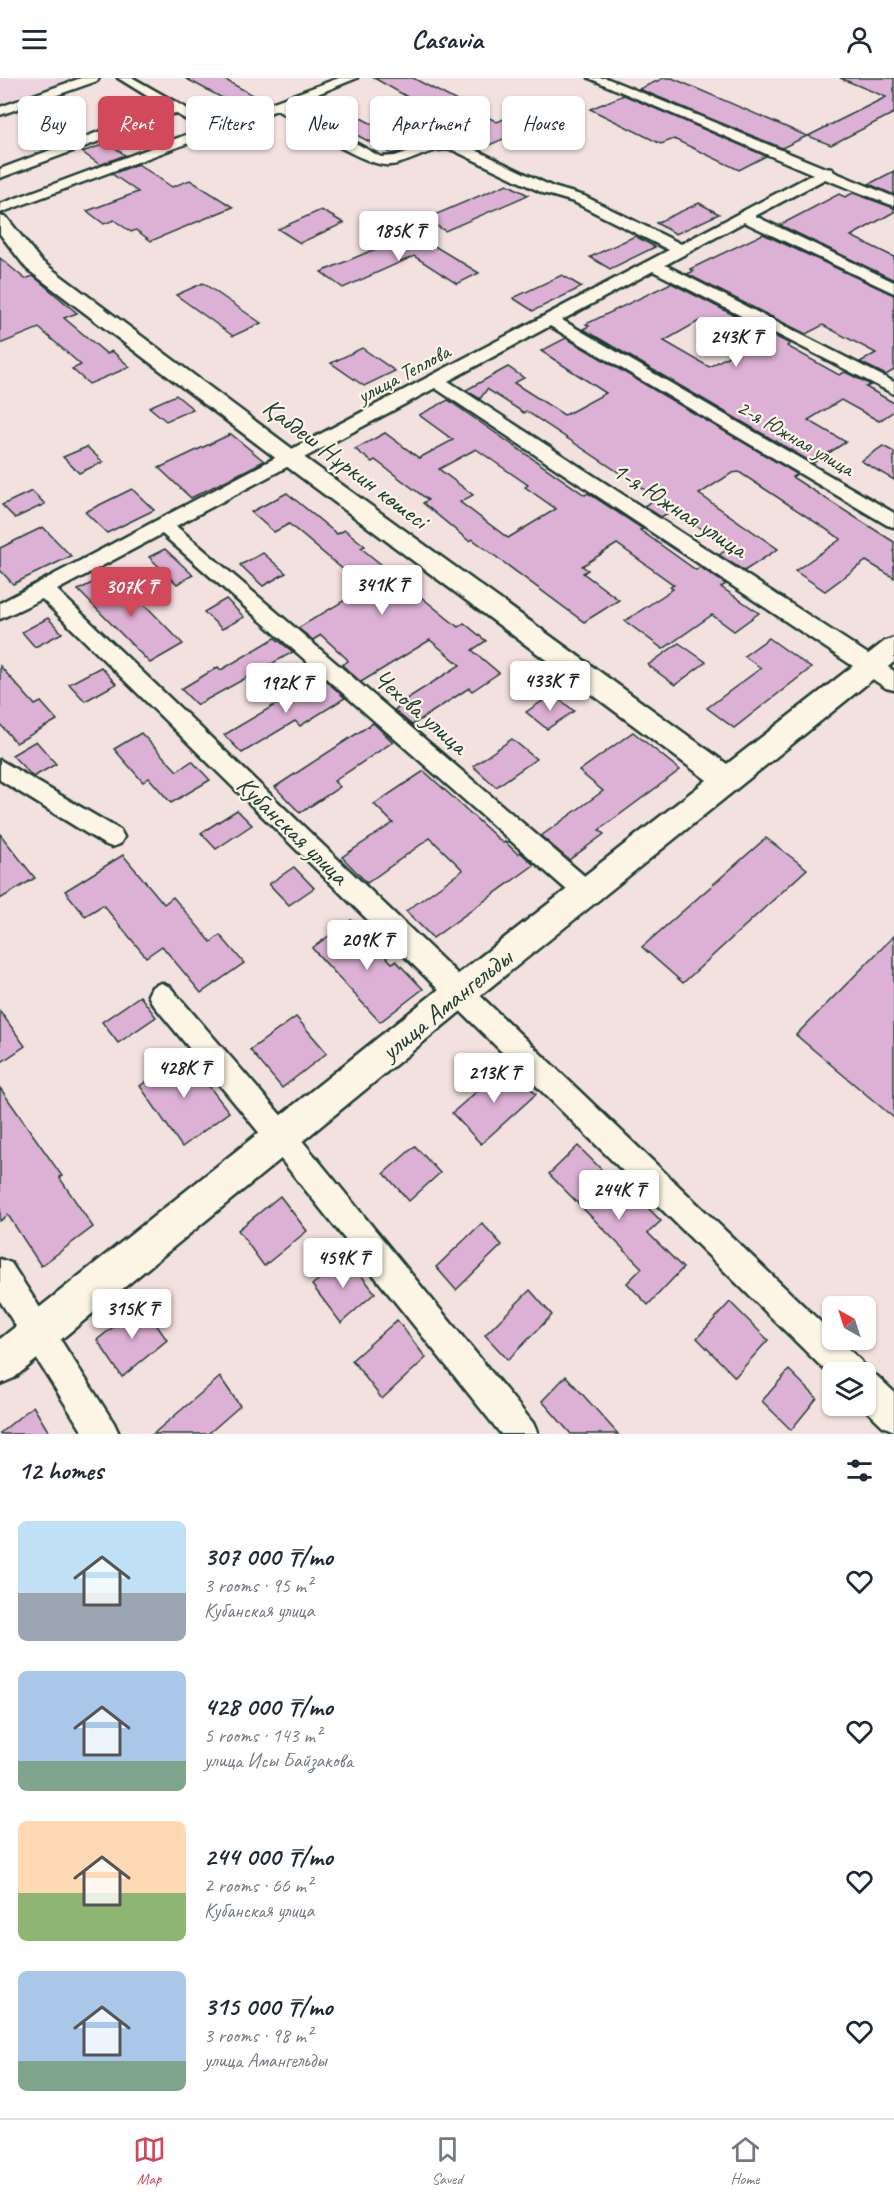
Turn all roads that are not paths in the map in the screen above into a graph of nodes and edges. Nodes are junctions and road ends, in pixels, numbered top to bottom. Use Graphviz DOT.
graph roads {
  1 [pos="93,78"];
  2 [pos="124,78"];
  3 [pos="351,78"];
  4 [pos="595,78"];
  5 [pos="279,106"];
  6 [pos="177,108"];
  7 [pos="274,108"];
  8 [pos="0,111"];
  9 [pos="186,113"];
  10 [pos="186,140"];
  11 [pos="826,172"];
  12 [pos="0,174"];
  13 [pos="894,202"];
  14 [pos="0,209"];
  15 [pos="744,217"];
  16 [pos="0,222"];
  17 [pos="682,250"];
  18 [pos="654,265"];
  19 [pos="894,288"];
  20 [pos="551,320"];
  21 [pos="436,381"];
  22 [pos="894,389"];
  23 [pos="290,458"];
  24 [pos="894,521"];
  25 [pos="164,526"];
  26 [pos="44,589"];
  27 [pos="0,612"];
  28 [pos="886,666"];
  29 [pos="0,770"];
  30 [pos="728,780"];
  31 [pos="112,837"];
  32 [pos="586,892"];
  33 [pos="460,992"];
  34 [pos="161,995"];
  35 [pos="281,1137"];
  36 [pos="0,1274"];
  37 [pos="39,1333"];
  38 [pos="840,1362"];
  39 [pos="0,1364"];
  40 [pos="876,1397"];
  41 [pos="894,1415"];
  42 [pos="103,1434"];
  43 [pos="522,1434"];
  1 -- 8 [label="street"];
  2 -- 6 [label="street"];
  3 -- 5 [label="street"];
  4 -- 11 [label="street"];
  5 -- 7 [label="street"];
  5 -- 17 [label="street"];
  6 -- 9 [label="street"];
  6 -- 12 [label="street"];
  10 -- 14 [label="street"];
  11 -- 13 [label="street"];
  11 -- 15 [label="street, улица Теплова"];
  15 -- 17 [label="street, улица Теплова"];
  15 -- 19 [label="street"];
  16 -- 23 [label="street, Қабдеш Нұркин көшесі"];
  17 -- 18 [label="street, улица Теплова"];
  18 -- 20 [label="street, улица Теплова"];
  18 -- 22 [label="street"];
  20 -- 21 [label="street, улица Теплова"];
  20 -- 24 [label="street, 2-я Южная улица"];
  21 -- 23 [label="street, улица Теплова"];
  21 -- 28 [label="street, 1-я Южная улица"];
  23 -- 25 [label="street, улица Теплова"];
  23 -- 30 [label="street, Қабдеш Нұркин көшесі"];
  25 -- 26 [label="street, улица Теплова"];
  25 -- 32 [label="street, Чехова улица"];
  26 -- 27 [label="street, улица Теплова"];
  26 -- 33 [label="street, Кубанская улица"];
  28 -- 30 [label="street, улица Амангельды"];
  29 -- 31 [label="street"];
  30 -- 32 [label="street, улица Амангельды"];
  32 -- 33 [label="street, улица Амангельды"];
  33 -- 35 [label="street, улица Амангельды"];
  33 -- 38 [label="street, Кубанская улица"];
  34 -- 35 [label="street"];
  35 -- 37 [label="street, улица Амангельды"];
  35 -- 43 [label="street"];
  36 -- 37 [label="street"];
  37 -- 39 [label="street, улица Амангельды"];
  37 -- 42 [label="street"];
  40 -- 41 [label="street"];
}
